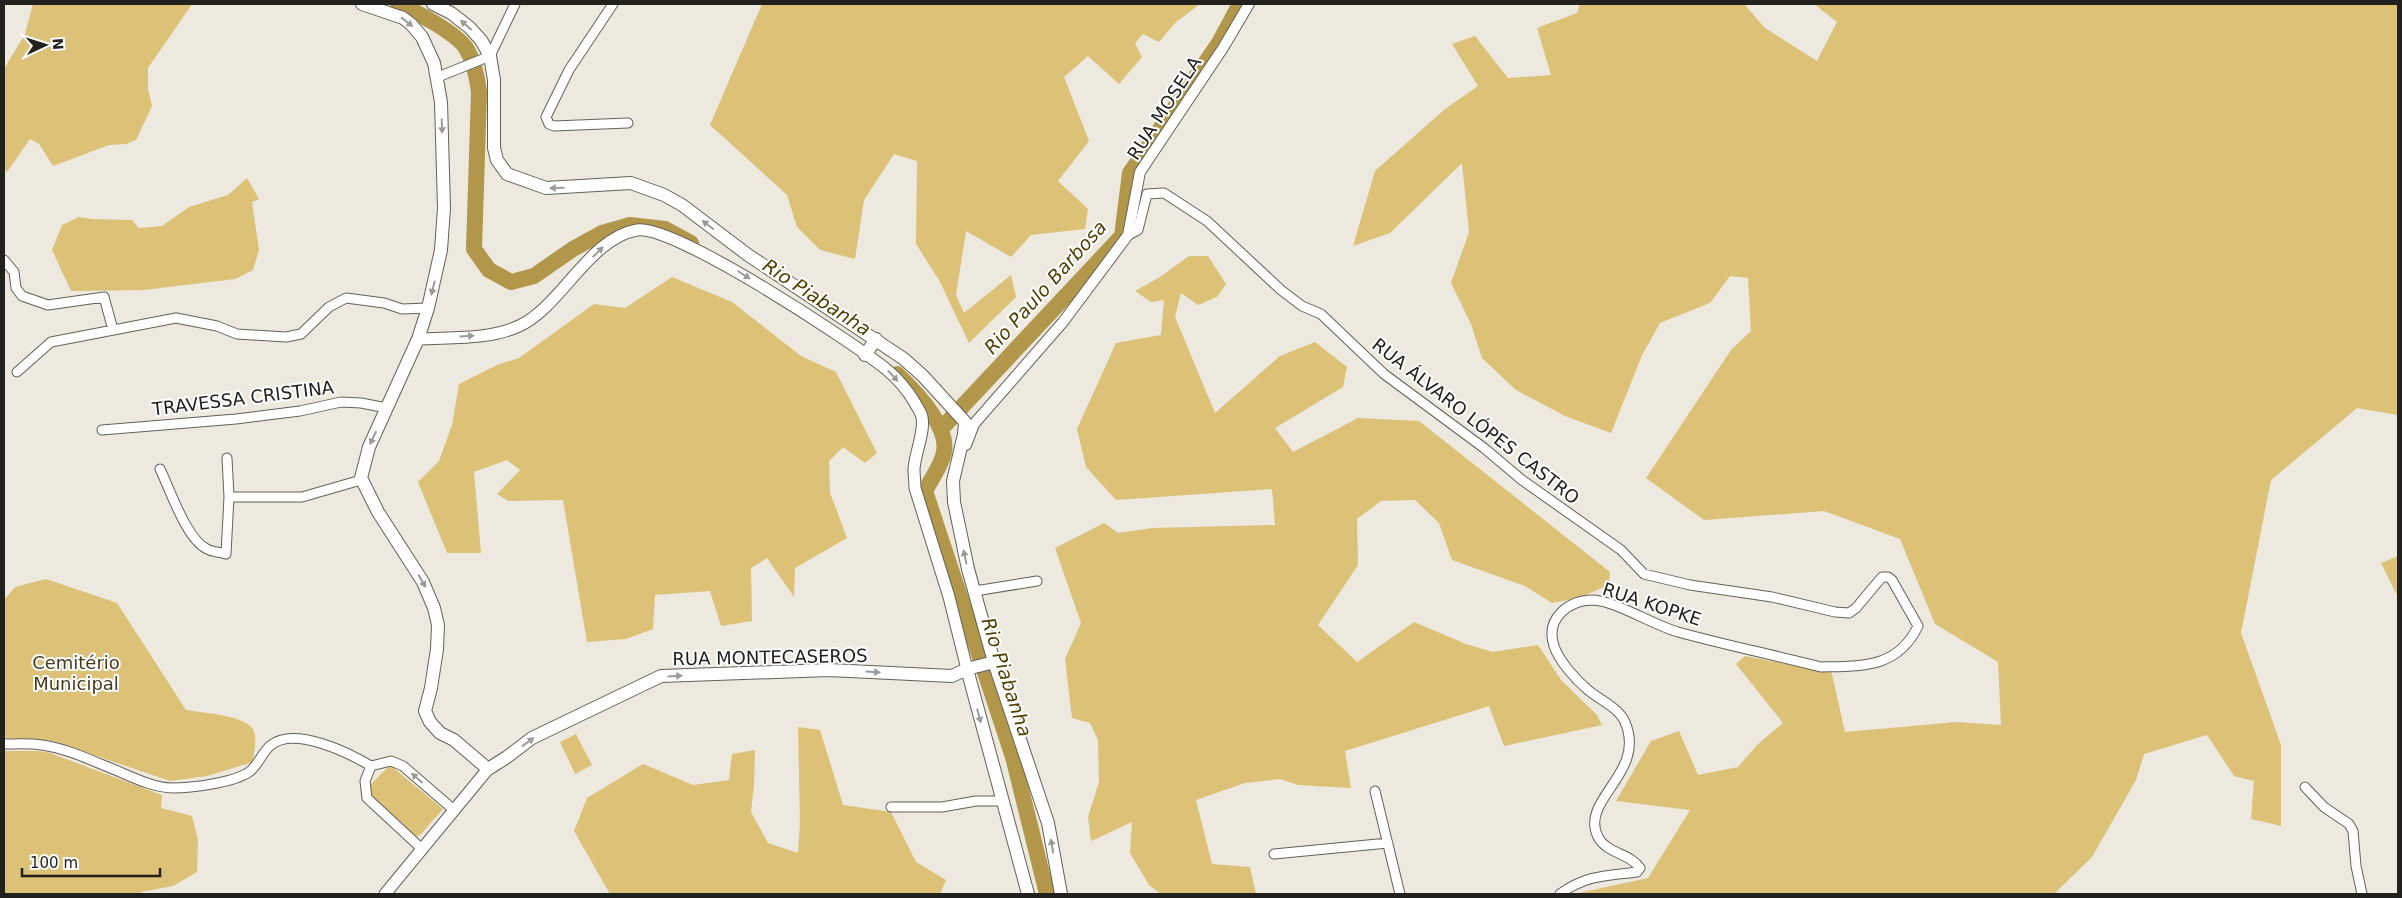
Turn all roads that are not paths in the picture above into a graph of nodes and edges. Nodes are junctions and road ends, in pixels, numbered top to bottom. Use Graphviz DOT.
graph roads {
  1 [pos="362,4"];
  2 [pos="433,4"];
  3 [pos="515,4"];
  4 [pos="613,4"];
  5 [pos="1249,4"];
  6 [pos="490,56"];
  7 [pos="438,78"];
  8 [pos="628,123"];
  9 [pos="1128,235"];
  10 [pos="4,260"];
  11 [pos="428,308"];
  12 [pos="113,330"];
  13 [pos="418,338"];
  14 [pos="876,339"];
  15 [pos="865,355"];
  16 [pos="17,372"];
  17 [pos="387,408"];
  18 [pos="970,423"];
  19 [pos="102,430"];
  20 [pos="227,458"];
  21 [pos="160,469"];
  22 [pos="361,480"];
  23 [pos="229,497"];
  24 [pos="1888,577"];
  25 [pos="1037,581"];
  26 [pos="975,591"];
  27 [pos="994,662"];
  28 [pos="967,669"];
  29 [pos="4,744"];
  30 [pos="371,766"];
  31 [pos="488,769"];
  32 [pos="2306,787"];
  33 [pos="1375,791"];
  34 [pos="1003,801"];
  35 [pos="891,807"];
  36 [pos="454,810"];
  37 [pos="1388,843"];
  38 [pos="422,850"];
  39 [pos="1274,854"];
  40 [pos="385,894"];
  41 [pos="1028,894"];
  42 [pos="1061,894"];
  43 [pos="1400,894"];
  44 [pos="1560,894"];
  45 [pos="2362,894"];
  1 -- 7 [label="main road, one-way"];
  6 -- 2 [label="main road, one-way"];
  3 -- 6 [label="street"];
  4 -- 8 [label="street"];
  5 -- 9 [label="street, RUA MOSELA"];
  6 -- 7 [label="street"];
  14 -- 6 [label="main road, one-way"];
  7 -- 11 [label="main road, one-way"];
  9 -- 18 [label="street, RUA MOSELA"];
  9 -- 24 [label="street, RUA ÁLVARO LÓPES CASTRO"];
  10 -- 12 [label="street"];
  11 -- 12 [label="street"];
  11 -- 13 [label="main road"];
  12 -- 16 [label="street"];
  13 -- 15 [label="main road, one-way"];
  13 -- 17 [label="main road"];
  14 -- 15 [label="main road"];
  14 -- 18 [label="main road"];
  15 -- 28 [label="main road, one-way"];
  17 -- 19 [label="street, TRAVESSA CRISTINA"];
  17 -- 22 [label="main road, one-way"];
  26 -- 18 [label="main road, one-way"];
  20 -- 23 [label="street"];
  21 -- 23 [label="street"];
  22 -- 23 [label="street"];
  22 -- 31 [label="main road, one-way"];
  24 -- 44 [label="street, RUA KOPKE"];
  25 -- 26 [label="street"];
  26 -- 27 [label="main road"];
  27 -- 28 [label="main road, RUA MONTECASEROS"];
  42 -- 27 [label="main road, one-way"];
  31 -- 28 [label="main road, RUA MONTECASEROS, one-way"];
  28 -- 34 [label="main road, one-way"];
  29 -- 30 [label="street"];
  36 -- 30 [label="street, one-way"];
  30 -- 38 [label="street"];
  31 -- 36 [label="main road, RUA MONTECASEROS"];
  32 -- 45 [label="street"];
  33 -- 37 [label="street"];
  34 -- 35 [label="street"];
  34 -- 41 [label="main road"];
  36 -- 38 [label="main road, RUA MONTECASEROS"];
  37 -- 39 [label="street"];
  37 -- 43 [label="street"];
  38 -- 40 [label="main road, RUA MONTECASEROS"];
}
